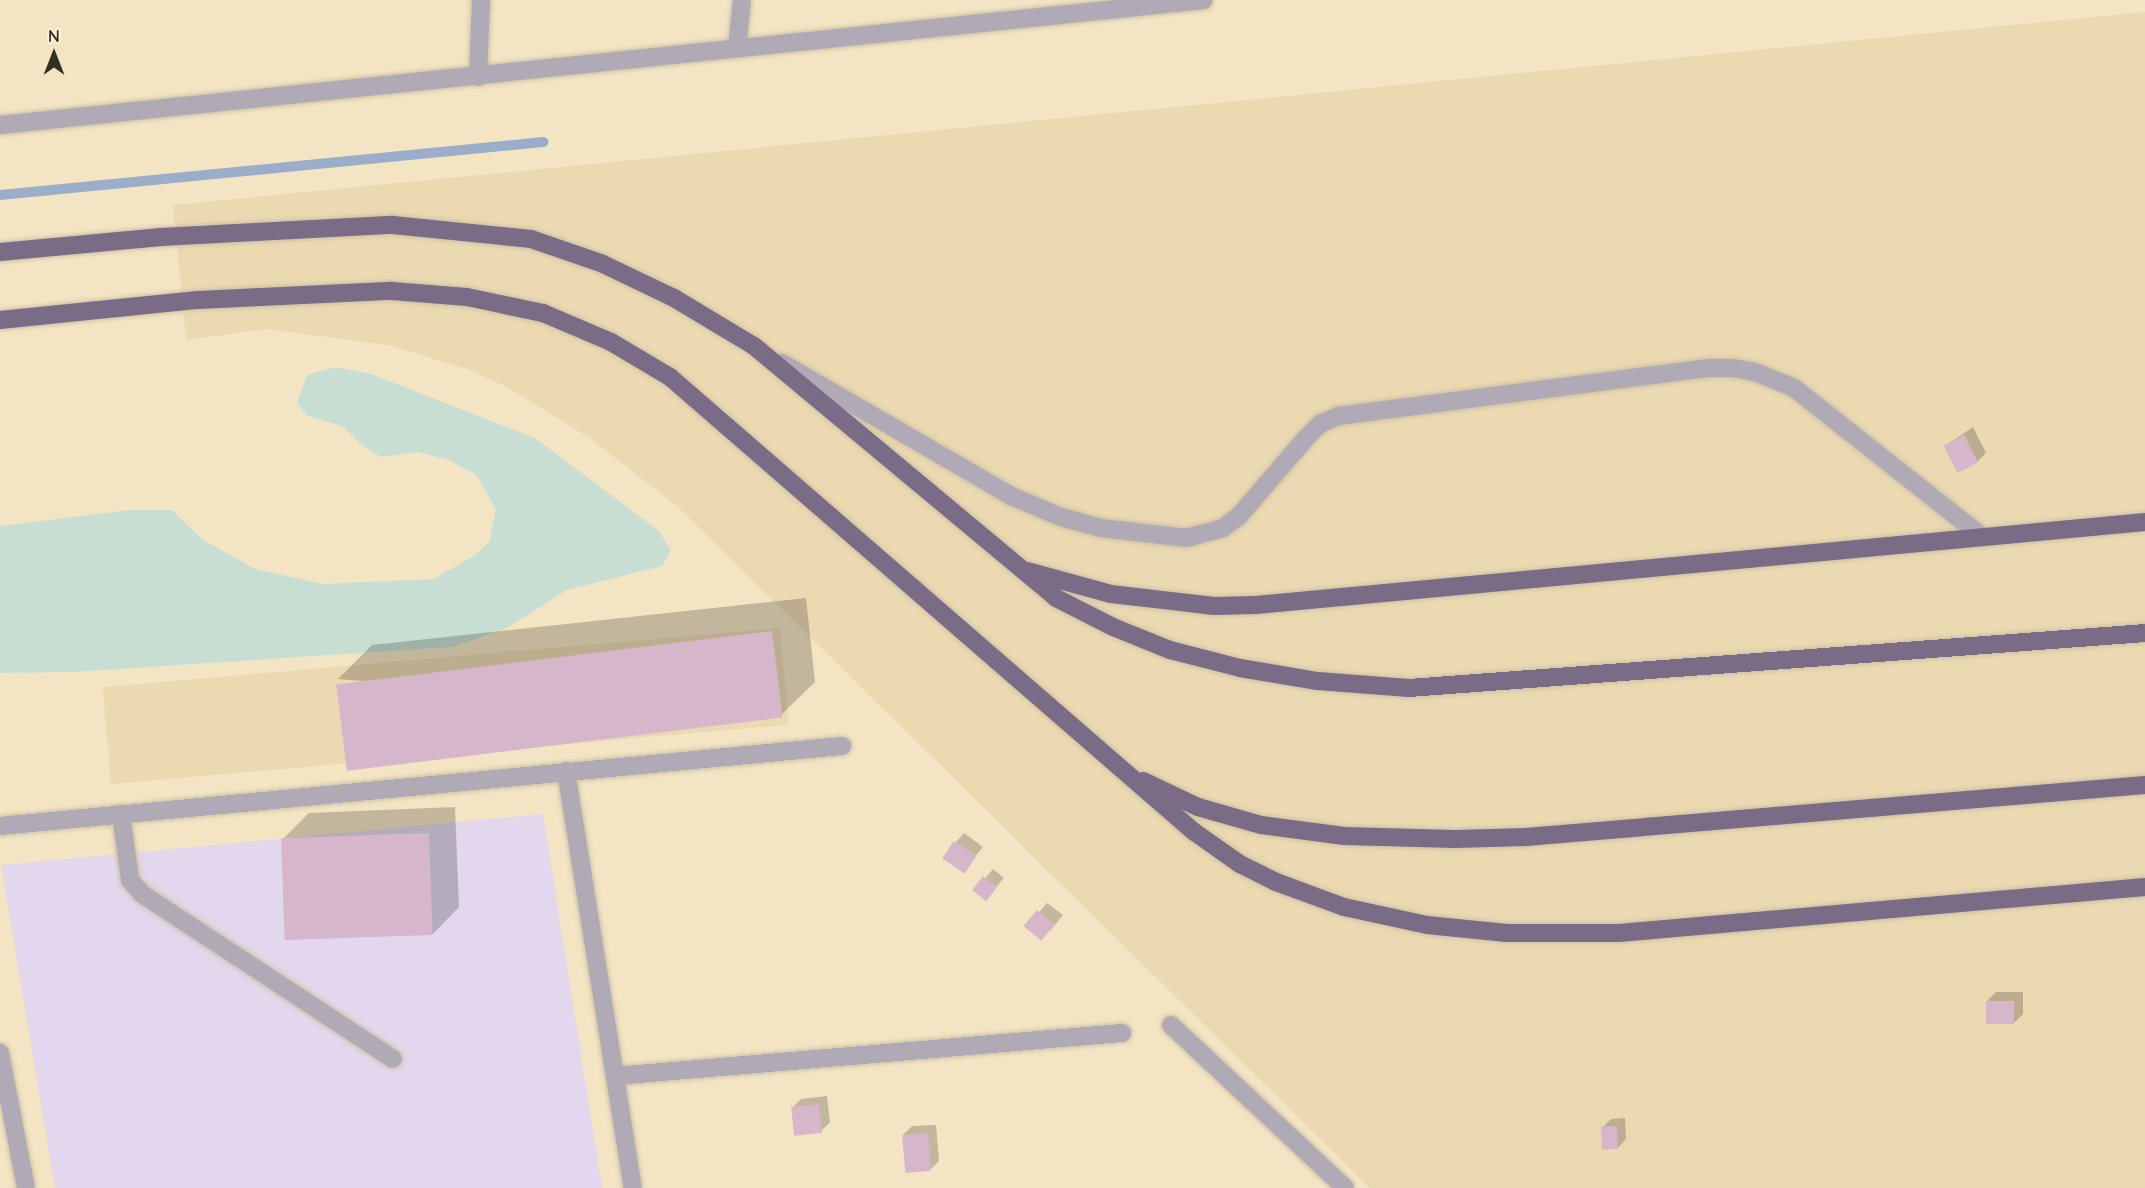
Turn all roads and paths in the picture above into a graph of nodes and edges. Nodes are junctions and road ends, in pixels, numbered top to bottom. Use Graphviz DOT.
graph roads {
  1 [pos="481,0"];
  2 [pos="742,0"];
  3 [pos="1204,0"];
  4 [pos="737,48"];
  5 [pos="478,77"];
  6 [pos="0,125"];
  7 [pos="0,252"];
  8 [pos="0,320"];
  9 [pos="754,346"];
  10 [pos="2145,522"];
  11 [pos="1983,537"];
  12 [pos="1022,570"];
  13 [pos="2145,633"];
  14 [pos="842,746"];
  15 [pos="1118,768"];
  16 [pos="566,771"];
  17 [pos="2145,785"];
  18 [pos="121,814"];
  19 [pos="0,826"];
  20 [pos="2145,887"];
  21 [pos="1171,1025"];
  22 [pos="1122,1033"];
  23 [pos="0,1053"];
  24 [pos="393,1059"];
  25 [pos="615,1076"];
  26 [pos="26,1188"];
  27 [pos="633,1188"];
  28 [pos="1345,1188"];
  1 -- 5 [label="street"];
  2 -- 4 [label="street"];
  3 -- 4 [label="street"];
  4 -- 5 [label="street"];
  5 -- 6 [label="street"];
  7 -- 9 [label="highway"];
  8 -- 15 [label="highway"];
  9 -- 11 [label="street"];
  9 -- 12 [label="highway"];
  10 -- 11 [label="highway"];
  11 -- 12 [label="highway"];
  12 -- 13 [label="highway"];
  14 -- 16 [label="street"];
  15 -- 17 [label="highway"];
  15 -- 20 [label="highway"];
  16 -- 18 [label="street"];
  16 -- 25 [label="street"];
  18 -- 19 [label="street"];
  18 -- 24 [label="street"];
  21 -- 28 [label="street"];
  22 -- 25 [label="street"];
  23 -- 26 [label="street"];
  25 -- 27 [label="street"];
}
